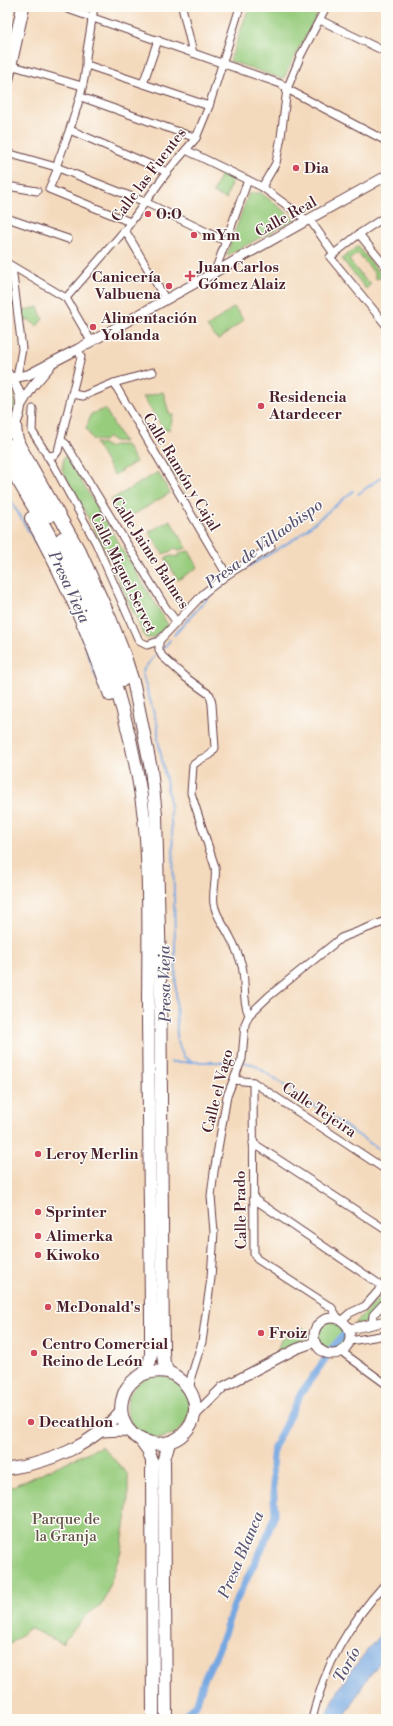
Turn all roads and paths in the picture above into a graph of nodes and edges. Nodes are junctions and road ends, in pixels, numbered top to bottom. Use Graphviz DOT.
graph roads {
  1 [pos="23,7"];
  2 [pos="62,7"];
  3 [pos="94,7"];
  4 [pos="182,7"];
  5 [pos="240,7"];
  6 [pos="326,7"];
  7 [pos="92,17"];
  8 [pos="320,20"];
  9 [pos="158,40"];
  10 [pos="386,52"];
  11 [pos="193,53"];
  12 [pos="222,64"];
  13 [pos="10,65"];
  14 [pos="87,65"];
  15 [pos="7,80"];
  16 [pos="143,84"];
  17 [pos="82,86"];
  18 [pos="287,89"];
  19 [pos="81,96"];
  20 [pos="209,106"];
  21 [pos="70,130"];
  22 [pos="196,138"];
  23 [pos="386,141"];
  24 [pos="186,150"];
  25 [pos="7,153"];
  26 [pos="57,167"];
  27 [pos="167,172"];
  28 [pos="386,176"];
  29 [pos="248,180"];
  30 [pos="7,186"];
  31 [pos="262,187"];
  32 [pos="37,191"];
  33 [pos="145,202"];
  34 [pos="386,216"];
  35 [pos="7,218"];
  36 [pos="309,220"];
  37 [pos="130,222"];
  38 [pos="125,230"];
  39 [pos="359,234"];
  40 [pos="68,239"];
  41 [pos="226,241"];
  42 [pos="334,254"];
  43 [pos="9,265"];
  44 [pos="386,267"];
  45 [pos="214,274"];
  46 [pos="66,298"];
  47 [pos="166,300"];
  48 [pos="386,325"];
  49 [pos="91,342"];
  50 [pos="78,349"];
  51 [pos="52,363"];
  52 [pos="153,372"];
  53 [pos="12,377"];
  54 [pos="114,383"];
  55 [pos="73,394"];
  56 [pos="21,405"];
  57 [pos="33,409"];
  58 [pos="9,435"];
  59 [pos="61,440"];
  60 [pos="58,451"];
  61 [pos="47,456"];
  62 [pos="7,462"];
  63 [pos="54,466"];
  64 [pos="7,478"];
  65 [pos="271,547"];
  66 [pos="227,575"];
  67 [pos="176,621"];
  68 [pos="159,641"];
  69 [pos="156,838"];
  70 [pos="147,880"];
  71 [pos="386,921"];
  72 [pos="249,1015"];
  73 [pos="234,1080"];
  74 [pos="253,1082"];
  75 [pos="253,1143"];
  76 [pos="386,1170"];
  77 [pos="254,1200"];
  78 [pos="386,1230"];
  79 [pos="384,1284"];
  80 [pos="386,1301"];
  81 [pos="340,1319"];
  82 [pos="386,1321"];
  83 [pos="372,1324"];
  84 [pos="350,1329"];
  85 [pos="386,1335"];
  86 [pos="350,1341"];
  87 [pos="315,1342"];
  88 [pos="342,1352"];
  89 [pos="196,1364"];
  90 [pos="144,1373"];
  91 [pos="173,1375"];
  92 [pos="386,1384"];
  93 [pos="217,1392"];
  94 [pos="191,1393"];
  95 [pos="121,1411"];
  96 [pos="193,1418"];
  97 [pos="102,1431"];
  98 [pos="135,1436"];
  99 [pos="169,1442"];
  100 [pos="7,1469"];
  101 [pos="386,1583"];
  102 [pos="153,1719"];
  103 [pos="166,1719"];
  104 [pos="312,1719"];
  1 -- 13 [label="highway"];
  2 -- 7 [label="street"];
  3 -- 7 [label="street"];
  4 -- 11 [label="street"];
  5 -- 12 [label="street, Calle las Fuentes"];
  6 -- 8 [label="street"];
  7 -- 9 [label="street"];
  7 -- 14 [label="street"];
  8 -- 10 [label="street"];
  8 -- 18 [label="street"];
  9 -- 11 [label="street"];
  9 -- 16 [label="street"];
  11 -- 12 [label="street"];
  12 -- 18 [label="street"];
  12 -- 20 [label="street, Calle las Fuentes"];
  13 -- 15 [label="highway"];
  13 -- 17 [label="street"];
  14 -- 16 [label="street"];
  14 -- 17 [label="street"];
  16 -- 20 [label="street"];
  17 -- 19 [label="street"];
  18 -- 23 [label="street"];
  18 -- 31 [label="street"];
  19 -- 21 [label="street"];
  19 -- 22 [label="street"];
  20 -- 22 [label="street, Calle las Fuentes"];
  21 -- 26 [label="street"];
  21 -- 27 [label="street"];
  22 -- 24 [label="street, Calle las Fuentes"];
  24 -- 27 [label="street, Calle las Fuentes"];
  24 -- 29 [label="street"];
  25 -- 26 [label="street"];
  26 -- 33 [label="street"];
  26 -- 37 [label="street"];
  27 -- 33 [label="street, Calle las Fuentes"];
  28 -- 36 [label="street, Calle Real"];
  29 -- 31 [label="street"];
  29 -- 41 [label="street"];
  30 -- 32 [label="street"];
  31 -- 36 [label="street"];
  33 -- 37 [label="street, Calle las Fuentes"];
  33 -- 41 [label="street"];
  34 -- 39 [label="street"];
  35 -- 40 [label="street"];
  36 -- 42 [label="street"];
  36 -- 45 [label="street, Calle Real"];
  37 -- 38 [label="street, Calle las Fuentes"];
  38 -- 46 [label="street, Calle las Fuentes"];
  38 -- 47 [label="street"];
  39 -- 42 [label="street"];
  39 -- 44 [label="street"];
  41 -- 45 [label="street"];
  42 -- 48 [label="street"];
  43 -- 46 [label="street"];
  43 -- 53 [label="street"];
  45 -- 47 [label="street, Calle Real"];
  46 -- 49 [label="street"];
  47 -- 49 [label="street, Calle Real"];
  49 -- 50 [label="street, Calle Real"];
  50 -- 51 [label="street, Calle Real"];
  50 -- 55 [label="street"];
  51 -- 53 [label="street, Calle Real"];
  51 -- 56 [label="street, Calle Real"];
  52 -- 54 [label="street"];
  53 -- 56 [label="street"];
  54 -- 55 [label="street"];
  54 -- 66 [label="street, Calle Ramón y Cajal"];
  55 -- 59 [label="street"];
  56 -- 58 [label="street"];
  57 -- 61 [label="street"];
  58 -- 69 [label="highway"];
  58 -- 69 [label="highway"];
  59 -- 60 [label="street"];
  59 -- 67 [label="street, Calle Jaime Balmes"];
  60 -- 61 [label="street"];
  60 -- 63 [label="street"];
  61 -- 63 [label="street, Calle Miguel Servet"];
  62 -- 70 [label="highway"];
  63 -- 68 [label="street, Calle Miguel Servet"];
  64 -- 70 [label="highway"];
  65 -- 66 [label="street, Calle Jaime Balmes"];
  66 -- 67 [label="street, Calle Jaime Balmes"];
  67 -- 68 [label="street"];
  68 -- 72 [label="street, Calle Miguel Servet"];
  69 -- 91 [label="highway"];
  70 -- 90 [label="highway"];
  71 -- 72 [label="street"];
  72 -- 73 [label="street, Calle el Vago"];
  73 -- 74 [label="street, Calle Tejeira"];
  73 -- 89 [label="street, Calle el Vago"];
  74 -- 75 [label="street, Calle Prado"];
  74 -- 76 [label="street, Calle Tejeira"];
  75 -- 77 [label="street, Calle Prado"];
  75 -- 78 [label="street"];
  77 -- 79 [label="street"];
  77 -- 81 [label="street, Calle Prado"];
  79 -- 81 [label="street"];
  80 -- 83 [label="street"];
  81 -- 84 [label="street"];
  81 -- 87 [label="street"];
  82 -- 83 [label="street"];
  83 -- 84 [label="street"];
  84 -- 86 [label="street"];
  85 -- 86 [label="street"];
  86 -- 88 [label="street"];
  87 -- 88 [label="street"];
  87 -- 93 [label="street"];
  88 -- 92 [label="street"];
  89 -- 91 [label="street"];
  89 -- 94 [label="street, Calle el Vago"];
  90 -- 91 [label="highway"];
  90 -- 95 [label="highway"];
  91 -- 94 [label="highway"];
  93 -- 94 [label="street"];
  93 -- 96 [label="street"];
  94 -- 96 [label="highway"];
  95 -- 97 [label="main road"];
  95 -- 98 [label="highway"];
  96 -- 99 [label="highway"];
  97 -- 98 [label="main road"];
  97 -- 100 [label="main road"];
  98 -- 99 [label="highway"];
  98 -- 102 [label="highway"];
  99 -- 103 [label="highway"];
  101 -- 104 [label="street"];
}
